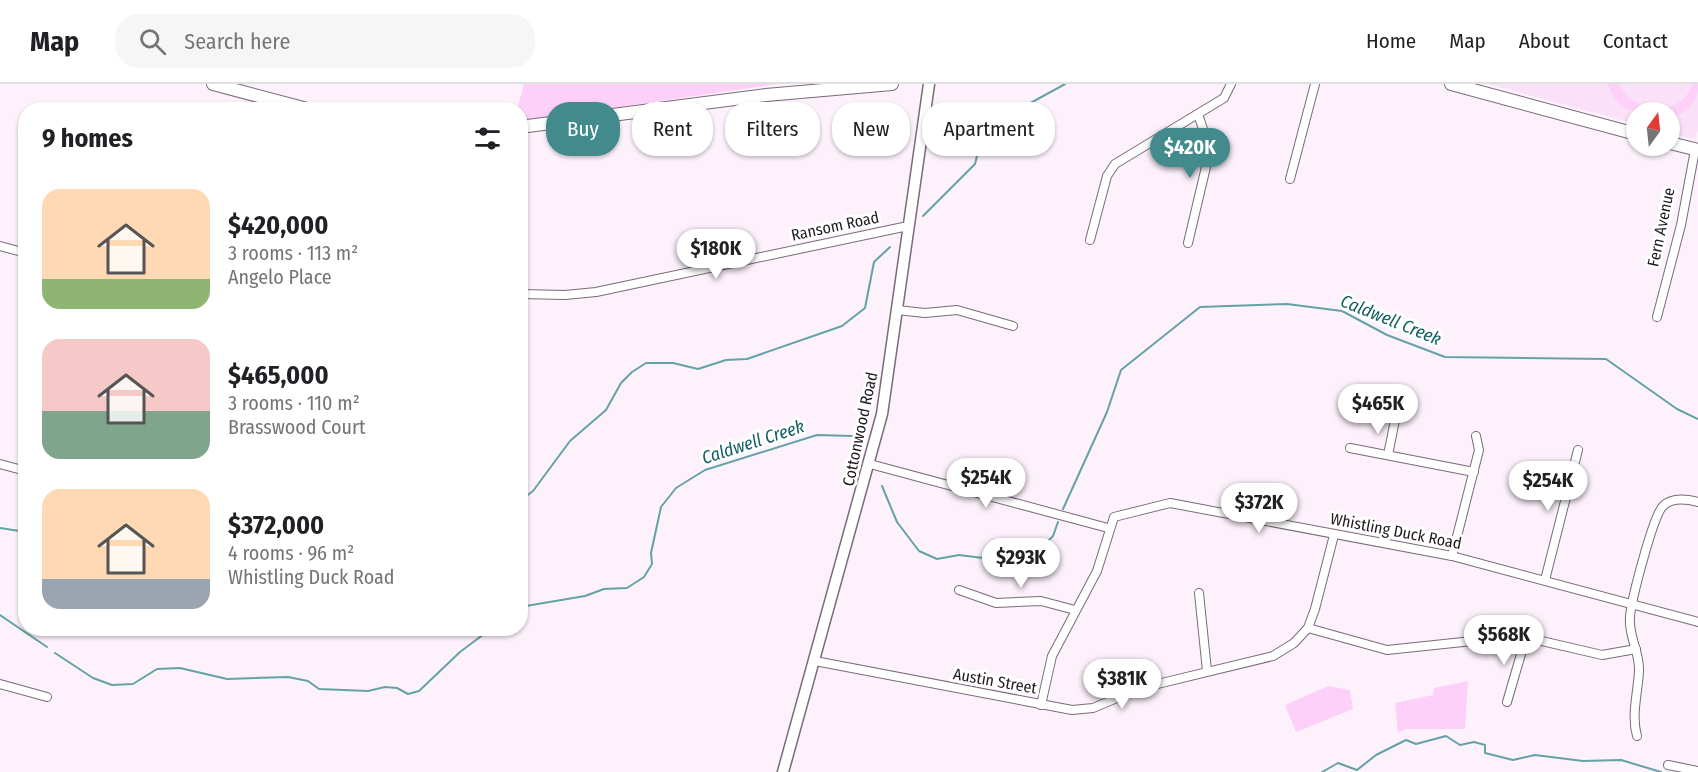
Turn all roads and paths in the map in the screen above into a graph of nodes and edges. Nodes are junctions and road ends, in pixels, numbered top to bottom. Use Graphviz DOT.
graph roads {
  1 [pos="213,84"];
  2 [pos="892,84"];
  3 [pos="929,84"];
  4 [pos="1232,84"];
  5 [pos="1315,84"];
  6 [pos="1451,84"];
  7 [pos="277,102"];
  8 [pos="1198,114"];
  9 [pos="528,126"];
  10 [pos="1626,131"];
  11 [pos="1680,145"];
  12 [pos="1697,148"];
  13 [pos="1290,179"];
  14 [pos="908,226"];
  15 [pos="1090,240"];
  16 [pos="1188,243"];
  17 [pos="0,246"];
  18 [pos="18,251"];
  19 [pos="528,294"];
  20 [pos="897,310"];
  21 [pos="1657,317"];
  22 [pos="1013,326"];
  23 [pos="1395,420"];
  24 [pos="1476,436"];
  25 [pos="1350,448"];
  26 [pos="1578,450"];
  27 [pos="1388,455"];
  28 [pos="0,464"];
  29 [pos="870,464"];
  30 [pos="18,469"];
  31 [pos="1474,472"];
  32 [pos="1698,502"];
  33 [pos="1108,528"];
  34 [pos="1334,535"];
  35 [pos="1452,556"];
  36 [pos="1545,580"];
  37 [pos="959,590"];
  38 [pos="1199,593"];
  39 [pos="1632,604"];
  40 [pos="1075,610"];
  41 [pos="1698,622"];
  42 [pos="1308,628"];
  43 [pos="1526,637"];
  44 [pos="1636,649"];
  45 [pos="815,661"];
  46 [pos="1207,671"];
  47 [pos="0,684"];
  48 [pos="47,697"];
  49 [pos="1507,702"];
  50 [pos="1041,705"];
  51 [pos="1637,736"];
  52 [pos="1668,765"];
  53 [pos="1698,771"];
  54 [pos="783,772"];
  1 -- 7 [label="main road"];
  2 -- 9 [label="main road"];
  3 -- 14 [label="street, Cottonwood Road"];
  4 -- 8 [label="street"];
  5 -- 13 [label="street"];
  6 -- 10 [label="main road"];
  8 -- 15 [label="street"];
  8 -- 16 [label="street"];
  11 -- 12 [label="main road"];
  12 -- 21 [label="street, Fern Avenue"];
  14 -- 19 [label="street, Ransom Road"];
  14 -- 20 [label="street, Cottonwood Road"];
  17 -- 18 [label="street"];
  20 -- 22 [label="street"];
  20 -- 29 [label="street, Cottonwood Road"];
  23 -- 27 [label="street"];
  24 -- 31 [label="street"];
  25 -- 27 [label="street"];
  26 -- 36 [label="street"];
  27 -- 31 [label="street"];
  28 -- 30 [label="street"];
  29 -- 33 [label="street"];
  29 -- 45 [label="street, Cottonwood Road"];
  31 -- 35 [label="street"];
  32 -- 39 [label="street"];
  33 -- 34 [label="street, Whistling Duck Road"];
  33 -- 40 [label="street"];
  34 -- 35 [label="street, Whistling Duck Road"];
  34 -- 42 [label="street"];
  35 -- 36 [label="street, Whistling Duck Road"];
  36 -- 39 [label="street, Whistling Duck Road"];
  37 -- 40 [label="street"];
  38 -- 46 [label="street"];
  39 -- 41 [label="street, Whistling Duck Road"];
  39 -- 44 [label="street"];
  40 -- 50 [label="street"];
  42 -- 43 [label="street"];
  42 -- 46 [label="street, Austin Street"];
  43 -- 44 [label="street"];
  43 -- 49 [label="street"];
  44 -- 51 [label="street"];
  45 -- 50 [label="street, Austin Street"];
  45 -- 54 [label="street, Cottonwood Road"];
  46 -- 50 [label="street, Austin Street"];
  47 -- 48 [label="street"];
  52 -- 53 [label="street"];
}
